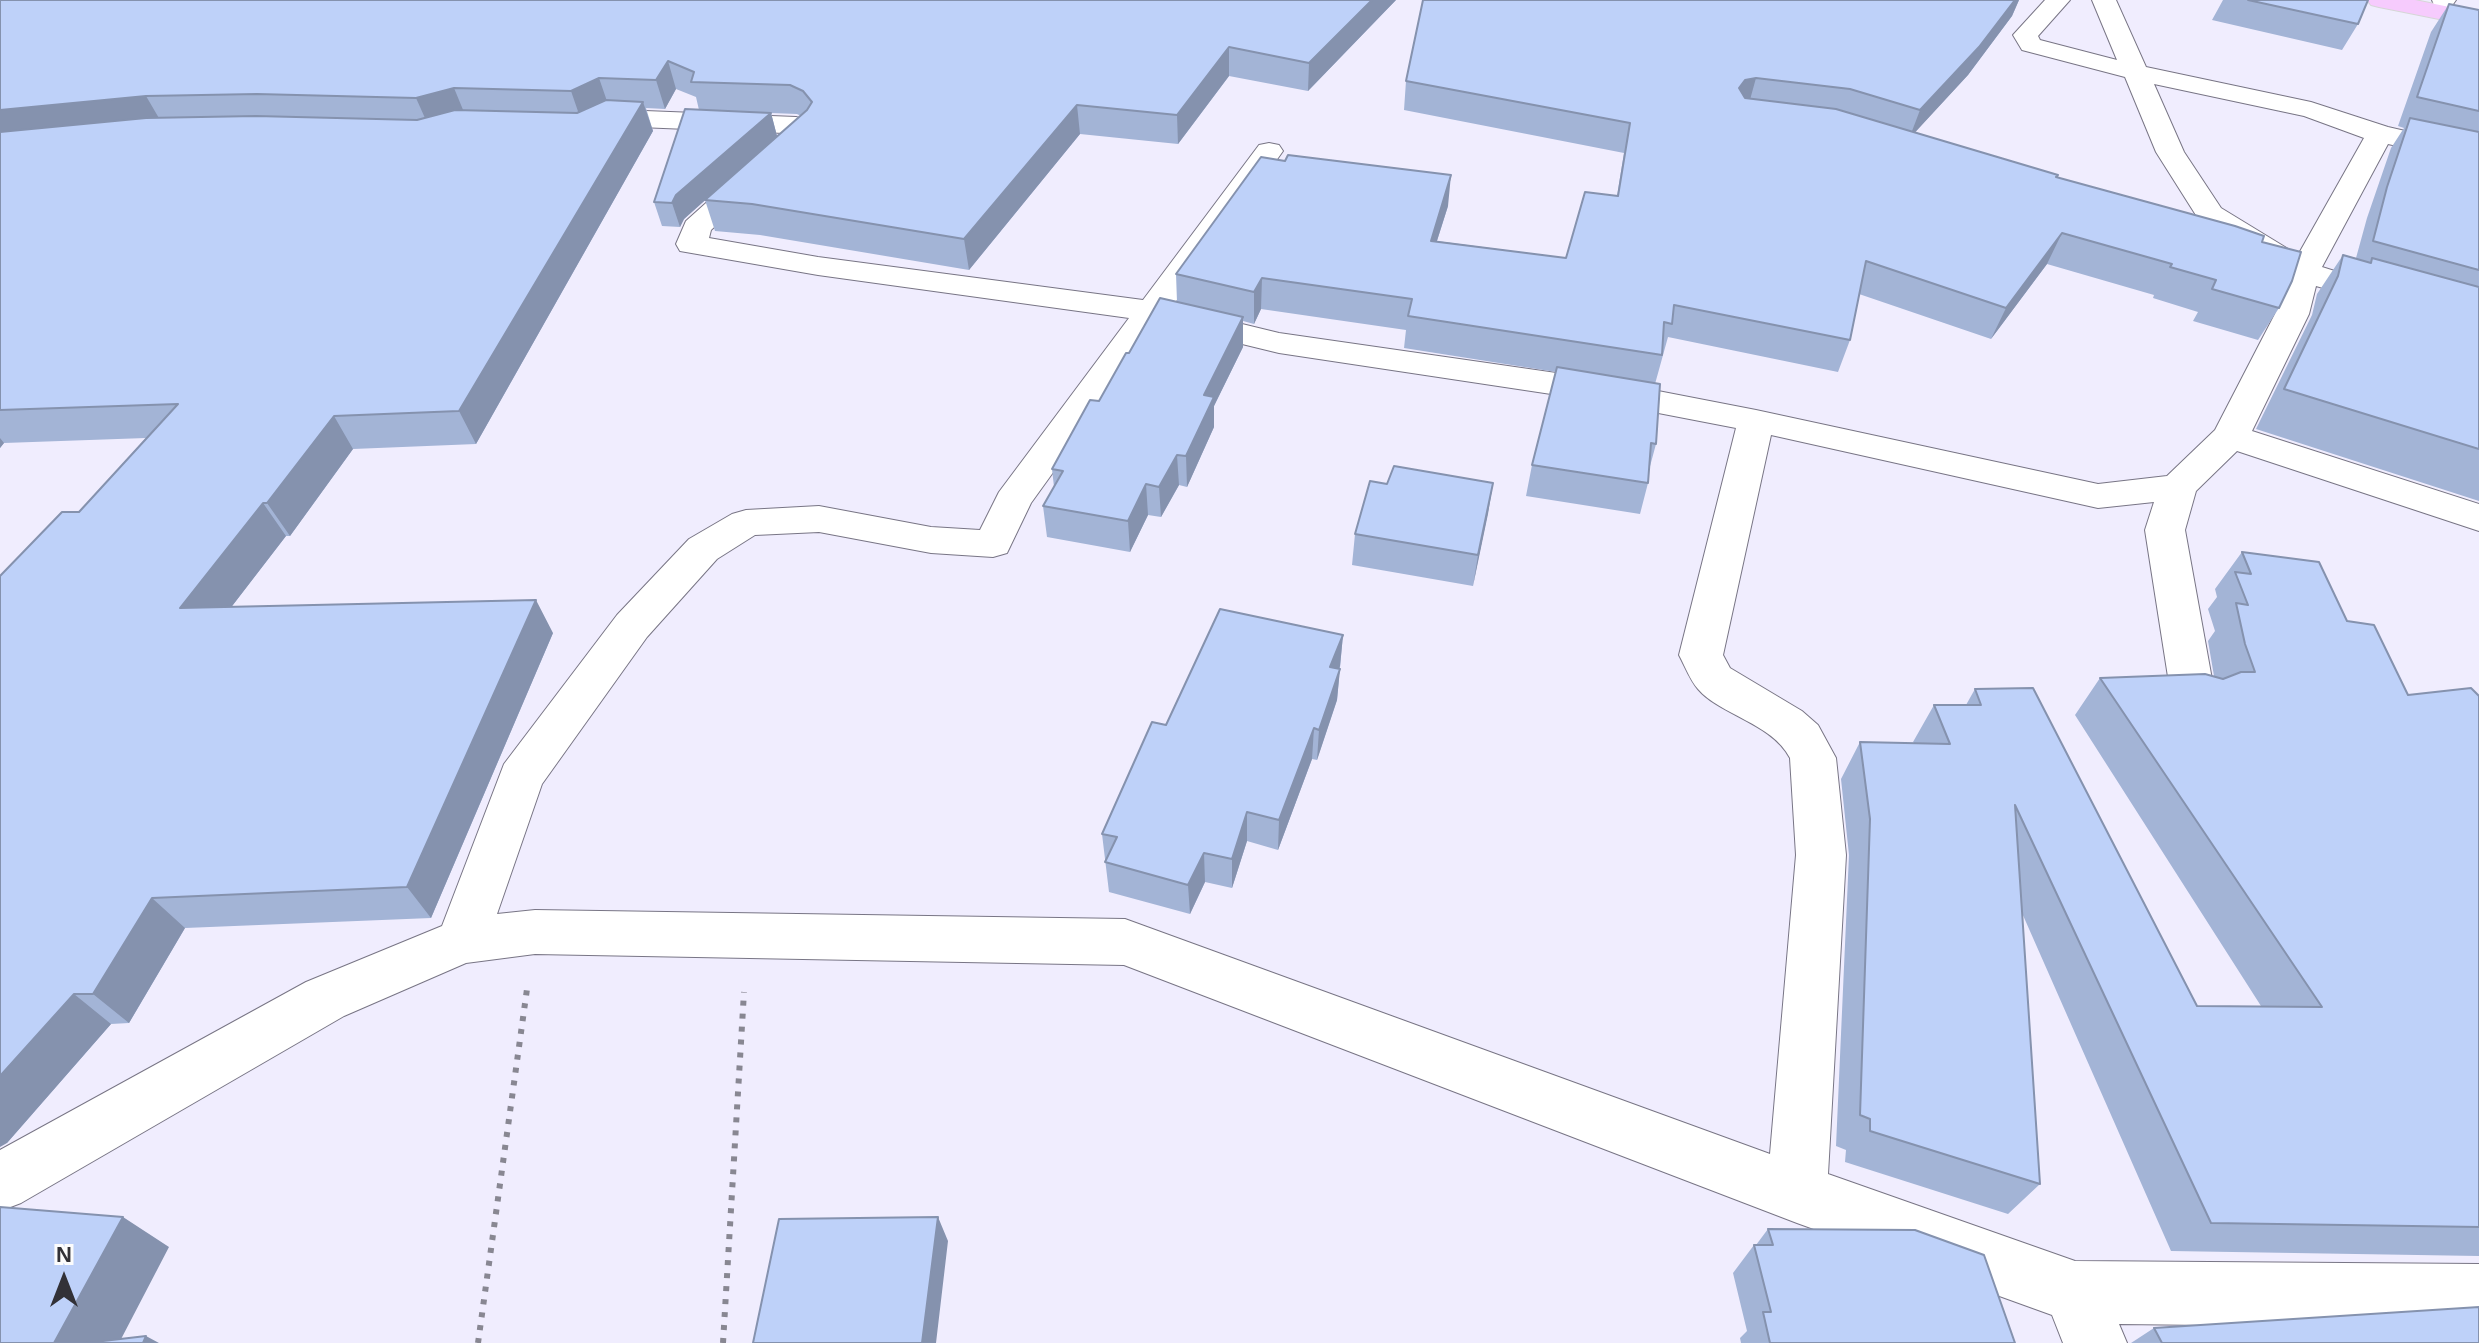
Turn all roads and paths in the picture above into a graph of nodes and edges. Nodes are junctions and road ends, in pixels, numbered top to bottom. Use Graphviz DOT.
graph roads {
  1 [pos="2058,0"];
  2 [pos="2104,0"];
  3 [pos="2379,0"];
  4 [pos="2440,1"];
  5 [pos="2479,9"];
  6 [pos="2479,20"];
  7 [pos="2134,72"];
  8 [pos="572,130"];
  9 [pos="2380,134"];
  10 [pos="1269,151"];
  11 [pos="2479,156"];
  12 [pos="2171,212"];
  13 [pos="2210,214"];
  14 [pos="2304,272"];
  15 [pos="2362,289"];
  16 [pos="1149,311"];
  17 [pos="1756,421"];
  18 [pos="2231,436"];
  19 [pos="2178,487"];
  20 [pos="2479,518"];
  21 [pos="2193,696"];
  22 [pos="535,932"];
  23 [pos="747,935"];
  24 [pos="462,941"];
  25 [pos="0,1182"];
  26 [pos="1797,1193"];
  27 [pos="2479,1296"];
  28 [pos="2085,1318"];
  29 [pos="478,1343"];
  30 [pos="723,1343"];
  1 -- 7 [label="street"];
  2 -- 7 [label="street"];
  3 -- 6 [label="main road"];
  4 -- 5 [label="main road"];
  7 -- 9 [label="street"];
  7 -- 13 [label="street"];
  8 -- 16 [label="street"];
  9 -- 11 [label="street"];
  9 -- 14 [label="street"];
  10 -- 16 [label="street"];
  12 -- 13 [label="street"];
  13 -- 14 [label="street"];
  14 -- 15 [label="street"];
  14 -- 18 [label="street"];
  16 -- 17 [label="street"];
  16 -- 24 [label="street"];
  17 -- 19 [label="street"];
  17 -- 26 [label="street"];
  18 -- 19 [label="street"];
  18 -- 20 [label="street"];
  19 -- 21 [label="street"];
  22 -- 23 [label="street"];
  22 -- 24 [label="street"];
  22 -- 29 [label="path"];
  23 -- 26 [label="street"];
  23 -- 30 [label="path"];
  24 -- 25 [label="street"];
  26 -- 28 [label="street"];
  27 -- 28 [label="street"];
}
